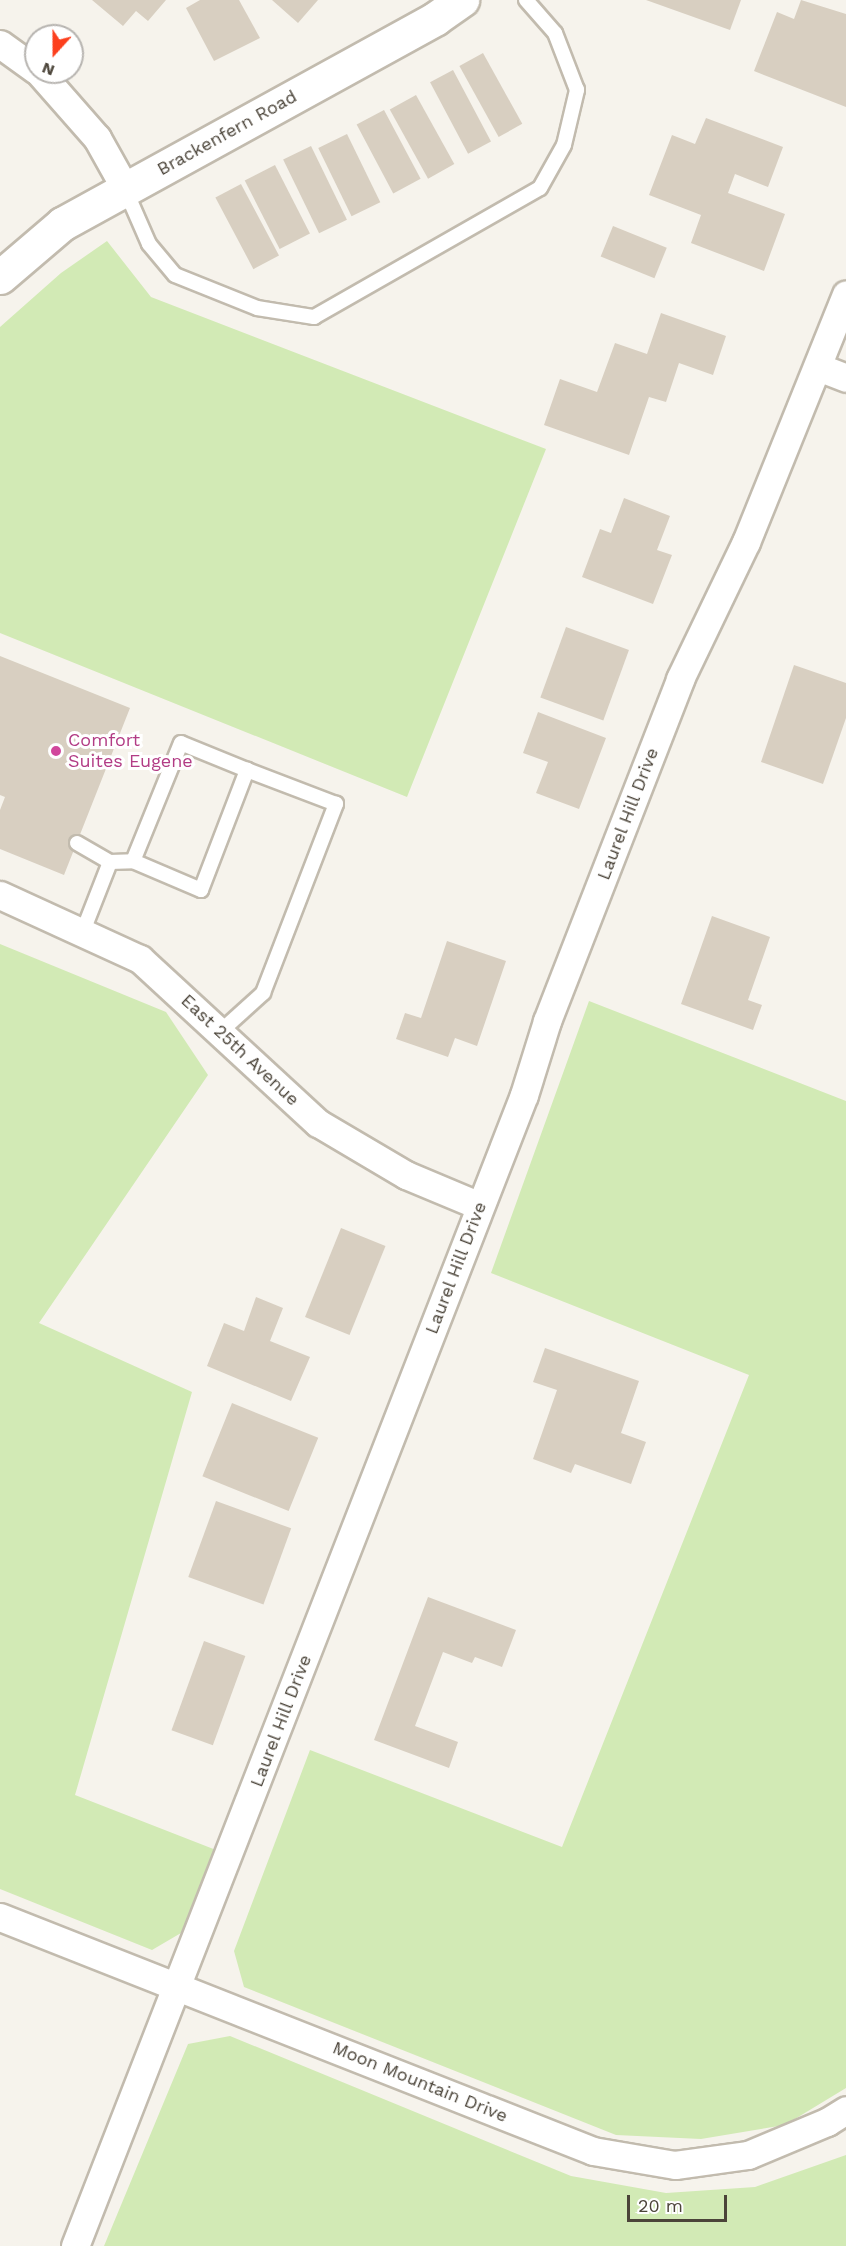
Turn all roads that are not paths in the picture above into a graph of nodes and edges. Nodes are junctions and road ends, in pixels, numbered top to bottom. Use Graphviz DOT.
graph roads {
  1 [pos="462,0"];
  2 [pos="526,0"];
  3 [pos="0,44"];
  4 [pos="24,61"];
  5 [pos="49,84"];
  6 [pos="124,188"];
  7 [pos="0,277"];
  8 [pos="846,294"];
  9 [pos="818,367"];
  10 [pos="846,378"];
  11 [pos="247,770"];
  12 [pos="77,843"];
  13 [pos="133,861"];
  14 [pos="110,862"];
  15 [pos="0,896"];
  16 [pos="83,931"];
  17 [pos="221,1031"];
  18 [pos="480,1206"];
  19 [pos="0,1917"];
  20 [pos="179,1985"];
  21 [pos="846,2110"];
  22 [pos="75,2246"];
  1 -- 6 [label="street, Brackenfern Road"];
  2 -- 6 [label="lane"];
  3 -- 4 [label="street"];
  5 -- 6 [label="street"];
  6 -- 7 [label="street, Brackenfern Road"];
  8 -- 9 [label="street, Laurel Hill Drive"];
  9 -- 10 [label="street"];
  9 -- 18 [label="street, Laurel Hill Drive"];
  11 -- 13 [label="lane"];
  11 -- 13 [label="lane"];
  11 -- 17 [label="lane"];
  12 -- 14 [label="lane"];
  13 -- 14 [label="lane"];
  14 -- 16 [label="lane"];
  15 -- 16 [label="street, East 25th Avenue"];
  16 -- 17 [label="street, East 25th Avenue"];
  17 -- 18 [label="street, East 25th Avenue"];
  18 -- 20 [label="street, Laurel Hill Drive"];
  19 -- 20 [label="street, Moon Mountain Drive"];
  20 -- 21 [label="street, Moon Mountain Drive"];
  20 -- 22 [label="street, Laurel Hill Drive"];
}
